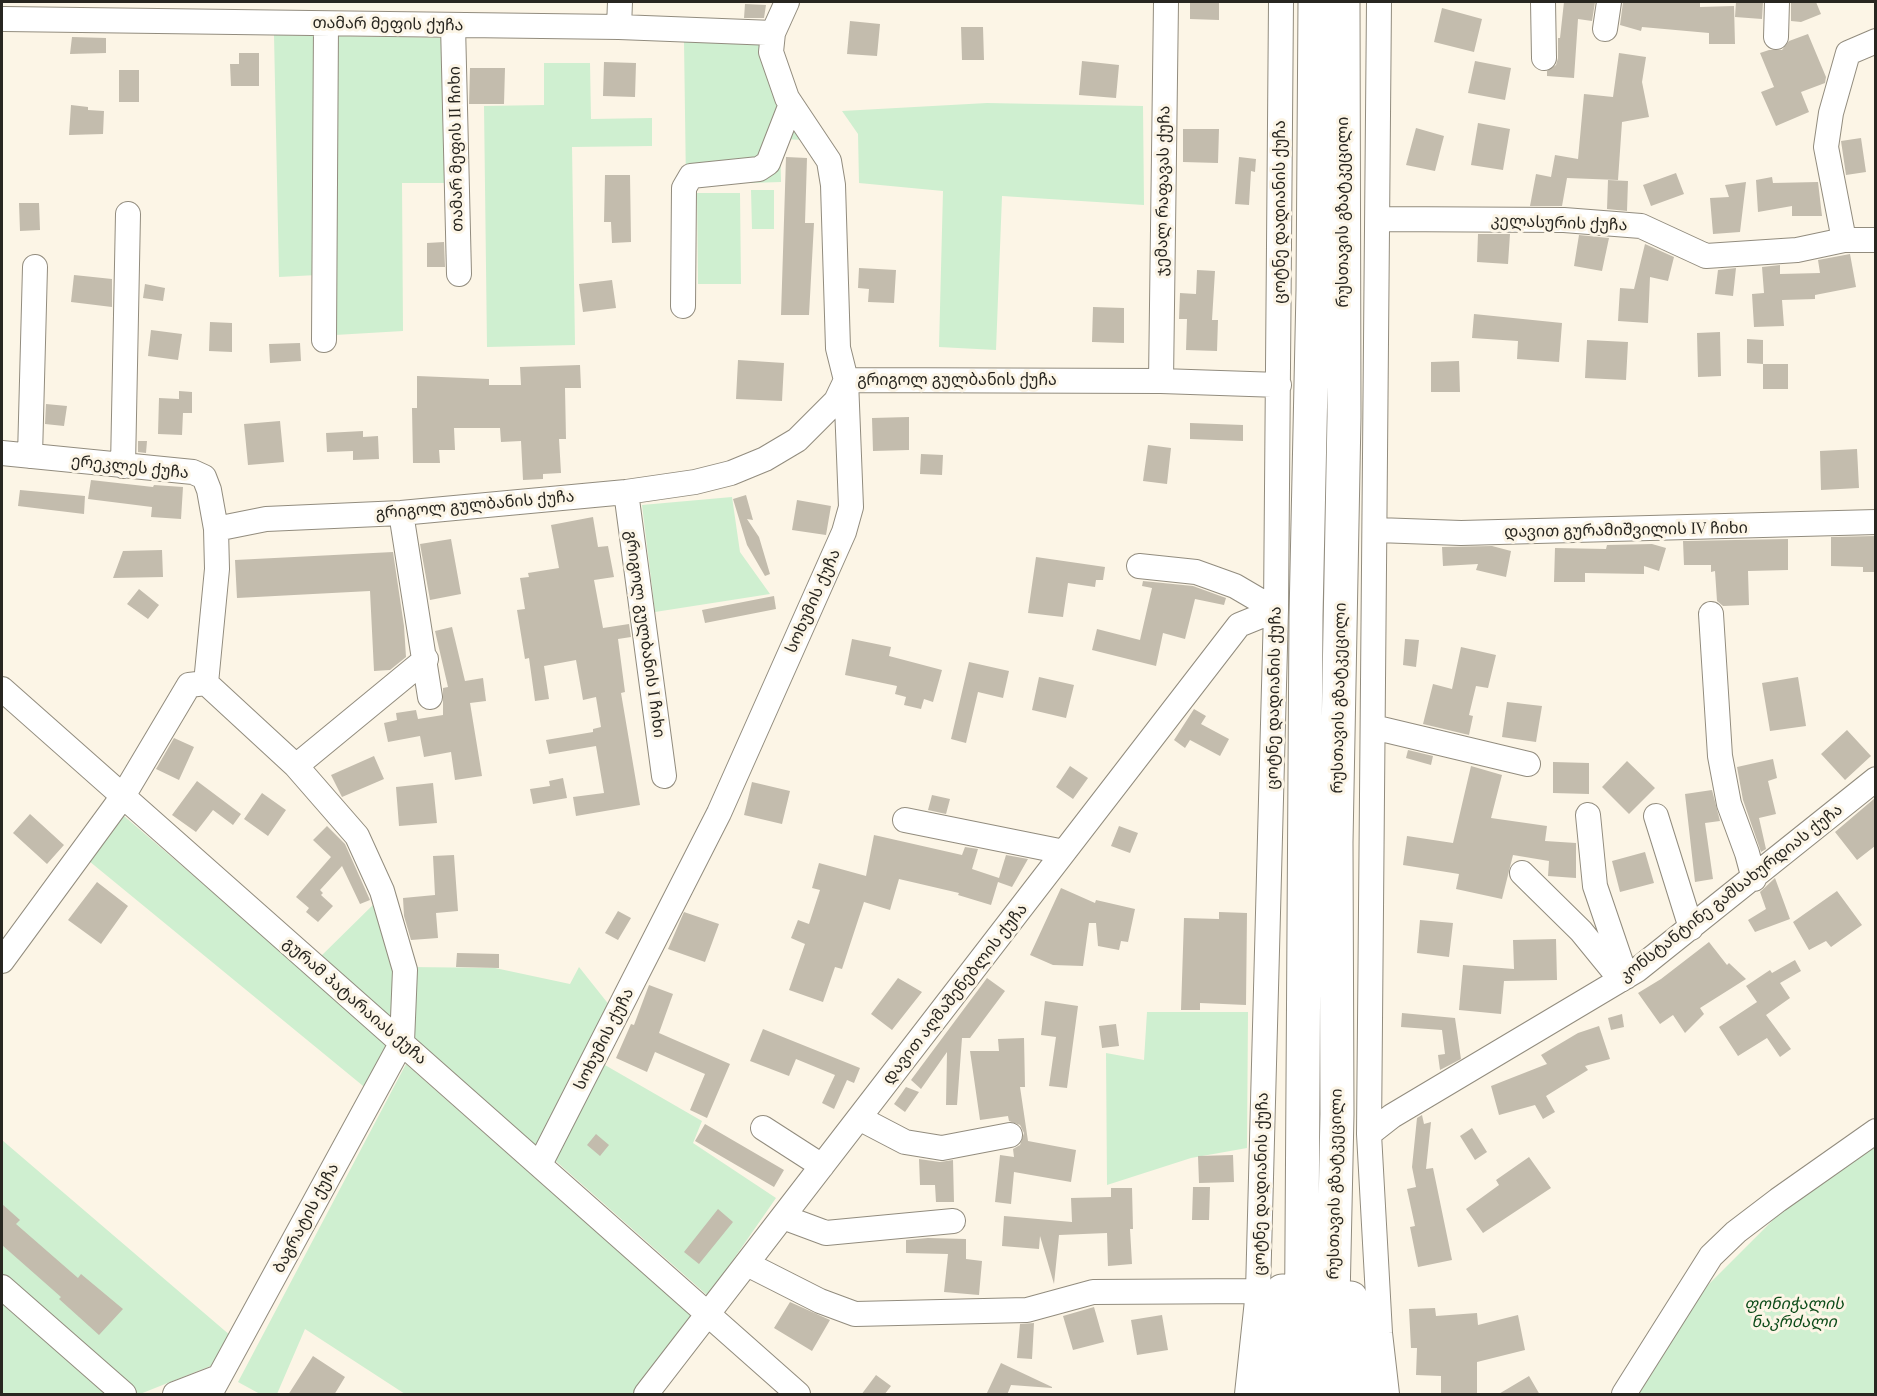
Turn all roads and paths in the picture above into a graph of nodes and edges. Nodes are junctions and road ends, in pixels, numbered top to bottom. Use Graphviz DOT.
graph roads {
  1 [pos="620,2"];
  2 [pos="787,2"];
  3 [pos="1166,2"];
  4 [pos="1281,2"];
  5 [pos="1316,2"];
  6 [pos="1342,2"];
  7 [pos="1379,2"];
  8 [pos="1543,2"];
  9 [pos="1609,2"];
  10 [pos="1777,2"];
  11 [pos="7,15"];
  12 [pos="326,24"];
  13 [pos="453,25"];
  14 [pos="619,27"];
  15 [pos="1605,29"];
  16 [pos="772,33"];
  17 [pos="1776,37"];
  18 [pos="1875,41"];
  19 [pos="1544,58"];
  20 [pos="791,104"];
  21 [pos="128,214"];
  22 [pos="1379,219"];
  23 [pos="1844,240"];
  24 [pos="1875,240"];
  25 [pos="35,267"];
  26 [pos="459,274"];
  27 [pos="683,306"];
  28 [pos="324,340"];
  29 [pos="846,380"];
  30 [pos="1161,381"];
  31 [pos="1279,385"];
  32 [pos="2,453"];
  33 [pos="30,456"];
  34 [pos="123,466"];
  35 [pos="626,492"];
  36 [pos="400,513"];
  37 [pos="1875,522"];
  38 [pos="216,529"];
  39 [pos="1377,530"];
  40 [pos="1139,566"];
  41 [pos="1276,610"];
  42 [pos="1711,614"];
  43 [pos="426,659"];
  44 [pos="206,683"];
  45 [pos="2,689"];
  46 [pos="429,697"];
  47 [pos="1373,727"];
  48 [pos="1528,764"];
  49 [pos="296,766"];
  50 [pos="664,776"];
  51 [pos="1875,779"];
  52 [pos="123,796"];
  53 [pos="1588,815"];
  54 [pos="1656,816"];
  55 [pos="905,819"];
  56 [pos="1064,852"];
  57 [pos="1522,873"];
  58 [pos="1754,879"];
  59 [pos="1691,928"];
  60 [pos="2,962"];
  61 [pos="1623,979"];
  62 [pos="402,1042"];
  63 [pos="1337,1114"];
  64 [pos="859,1118"];
  65 [pos="763,1128"];
  66 [pos="1875,1131"];
  67 [pos="1369,1134"];
  68 [pos="1010,1135"];
  69 [pos="1302,1150"];
  70 [pos="540,1164"];
  71 [pos="822,1166"];
  72 [pos="783,1217"];
  73 [pos="953,1221"];
  74 [pos="747,1264"];
  75 [pos="2,1287"];
  76 [pos="1258,1291"];
  77 [pos="707,1316"];
  78 [pos="215,1386"];
  79 [pos="124,1395"];
  80 [pos="175,1395"];
  81 [pos="646,1395"];
  82 [pos="798,1395"];
  83 [pos="1247,1395"];
  84 [pos="1272,1395"];
  85 [pos="1301,1395"];
  86 [pos="1331,1395"];
  87 [pos="1362,1395"];
  88 [pos="1387,1395"];
  89 [pos="1624,1395"];
  1 -- 14 [label="street"];
  2 -- 16 [label="street"];
  3 -- 30 [label="street, ჯემალ რაფავას ქუჩა"];
  4 -- 31 [label="street, ცოტნე დადიანის ქუჩა"];
  5 -- 69 [label="highway, რუსთავის გზატკეცილი"];
  6 -- 63 [label="highway, რუსთავის გზატკეცილი"];
  7 -- 22 [label="street"];
  8 -- 19 [label="street"];
  9 -- 15 [label="street"];
  10 -- 17 [label="street"];
  11 -- 12 [label="street, თამარ მეფის ქუჩა"];
  12 -- 13 [label="street, თამარ მეფის ქუჩა"];
  12 -- 28 [label="street"];
  13 -- 14 [label="street, თამარ მეფის ქუჩა"];
  13 -- 26 [label="street, თამარ მეფის II ჩიხი"];
  14 -- 16 [label="street, თამარ მეფის ქუჩა"];
  16 -- 20 [label="street, სოხუმის ქუჩა"];
  18 -- 23 [label="street"];
  20 -- 27 [label="street"];
  20 -- 29 [label="street, სოხუმის ქუჩა"];
  21 -- 34 [label="street"];
  22 -- 23 [label="street, კელასურის ქუჩა"];
  22 -- 39 [label="street"];
  23 -- 24 [label="street, კელასურის ქუჩა"];
  25 -- 33 [label="street"];
  29 -- 30 [label="street, გრიგოლ გულბანის ქუჩა"];
  29 -- 35 [label="street, გრიგოლ გულბანის ქუჩა"];
  29 -- 70 [label="street, სოხუმის ქუჩა"];
  30 -- 31 [label="street, გრიგოლ გულბანის ქუჩა"];
  31 -- 41 [label="street, ცოტნე დადიანის ქუჩა"];
  32 -- 33 [label="street, ერეკლეს ქუჩა"];
  33 -- 34 [label="street, ერეკლეს ქუჩა"];
  34 -- 38 [label="street, ერეკლეს ქუჩა"];
  35 -- 36 [label="street, გრიგოლ გულბანის ქუჩა"];
  35 -- 50 [label="street, გრიგოლ გულბანის I ჩიხი"];
  36 -- 38 [label="street, გრიგოლ გულბანის ქუჩა"];
  36 -- 43 [label="street"];
  37 -- 39 [label="street, დავით გურამიშვილის IV ჩიხი"];
  38 -- 44 [label="street"];
  39 -- 47 [label="street"];
  40 -- 41 [label="street"];
  41 -- 56 [label="street, დავით აღმაშენებლის ქუჩა"];
  41 -- 76 [label="street, ცოტნე დადიანის ქუჩა"];
  42 -- 58 [label="street"];
  43 -- 46 [label="street"];
  43 -- 49 [label="street"];
  44 -- 49 [label="street"];
  44 -- 52 [label="street"];
  45 -- 52 [label="street, გურამ პატარაიას ქუჩა"];
  47 -- 48 [label="street"];
  47 -- 67 [label="street"];
  49 -- 62 [label="street"];
  51 -- 58 [label="street, კონსტანტინე გამსახურდიას ქუჩა"];
  52 -- 60 [label="street"];
  52 -- 62 [label="street, გურამ პატარაიას ქუჩა"];
  53 -- 61 [label="street"];
  54 -- 59 [label="street"];
  55 -- 56 [label="street"];
  56 -- 64 [label="street, დავით აღმაშენებლის ქუჩა"];
  57 -- 61 [label="street"];
  58 -- 59 [label="street, კონსტანტინე გამსახურდიას ქუჩა"];
  59 -- 61 [label="street, კონსტანტინე გამსახურდიას ქუჩა"];
  61 -- 67 [label="street, კონსტანტინე გამსახურდიას ქუჩა"];
  62 -- 70 [label="street, გურამ პატარაიას ქუჩა"];
  62 -- 78 [label="street, ბაგრატის ქუჩა"];
  63 -- 86 [label="highway, რუსთავის გზატკეცილი"];
  63 -- 87 [label="highway"];
  64 -- 68 [label="street"];
  64 -- 71 [label="street, დავით აღმაშენებლის ქუჩა"];
  65 -- 71 [label="street"];
  66 -- 89 [label="street"];
  67 -- 88 [label="street"];
  69 -- 84 [label="highway"];
  69 -- 85 [label="highway, რუსთავის გზატკეცილი"];
  70 -- 77 [label="street, გურამ პატარაიას ქუჩა"];
  71 -- 72 [label="street, დავით აღმაშენებლის ქუჩა"];
  72 -- 73 [label="street"];
  72 -- 74 [label="street, დავით აღმაშენებლის ქუჩა"];
  74 -- 76 [label="street"];
  74 -- 77 [label="street, დავით აღმაშენებლის ქუჩა"];
  75 -- 79 [label="street"];
  76 -- 83 [label="street, ცოტნე დადიანის ქუჩა"];
  77 -- 81 [label="street, დავით აღმაშენებლის ქუჩა"];
  77 -- 82 [label="street, გურამ პატარაიას ქუჩა"];
  78 -- 80 [label="street"];
}
